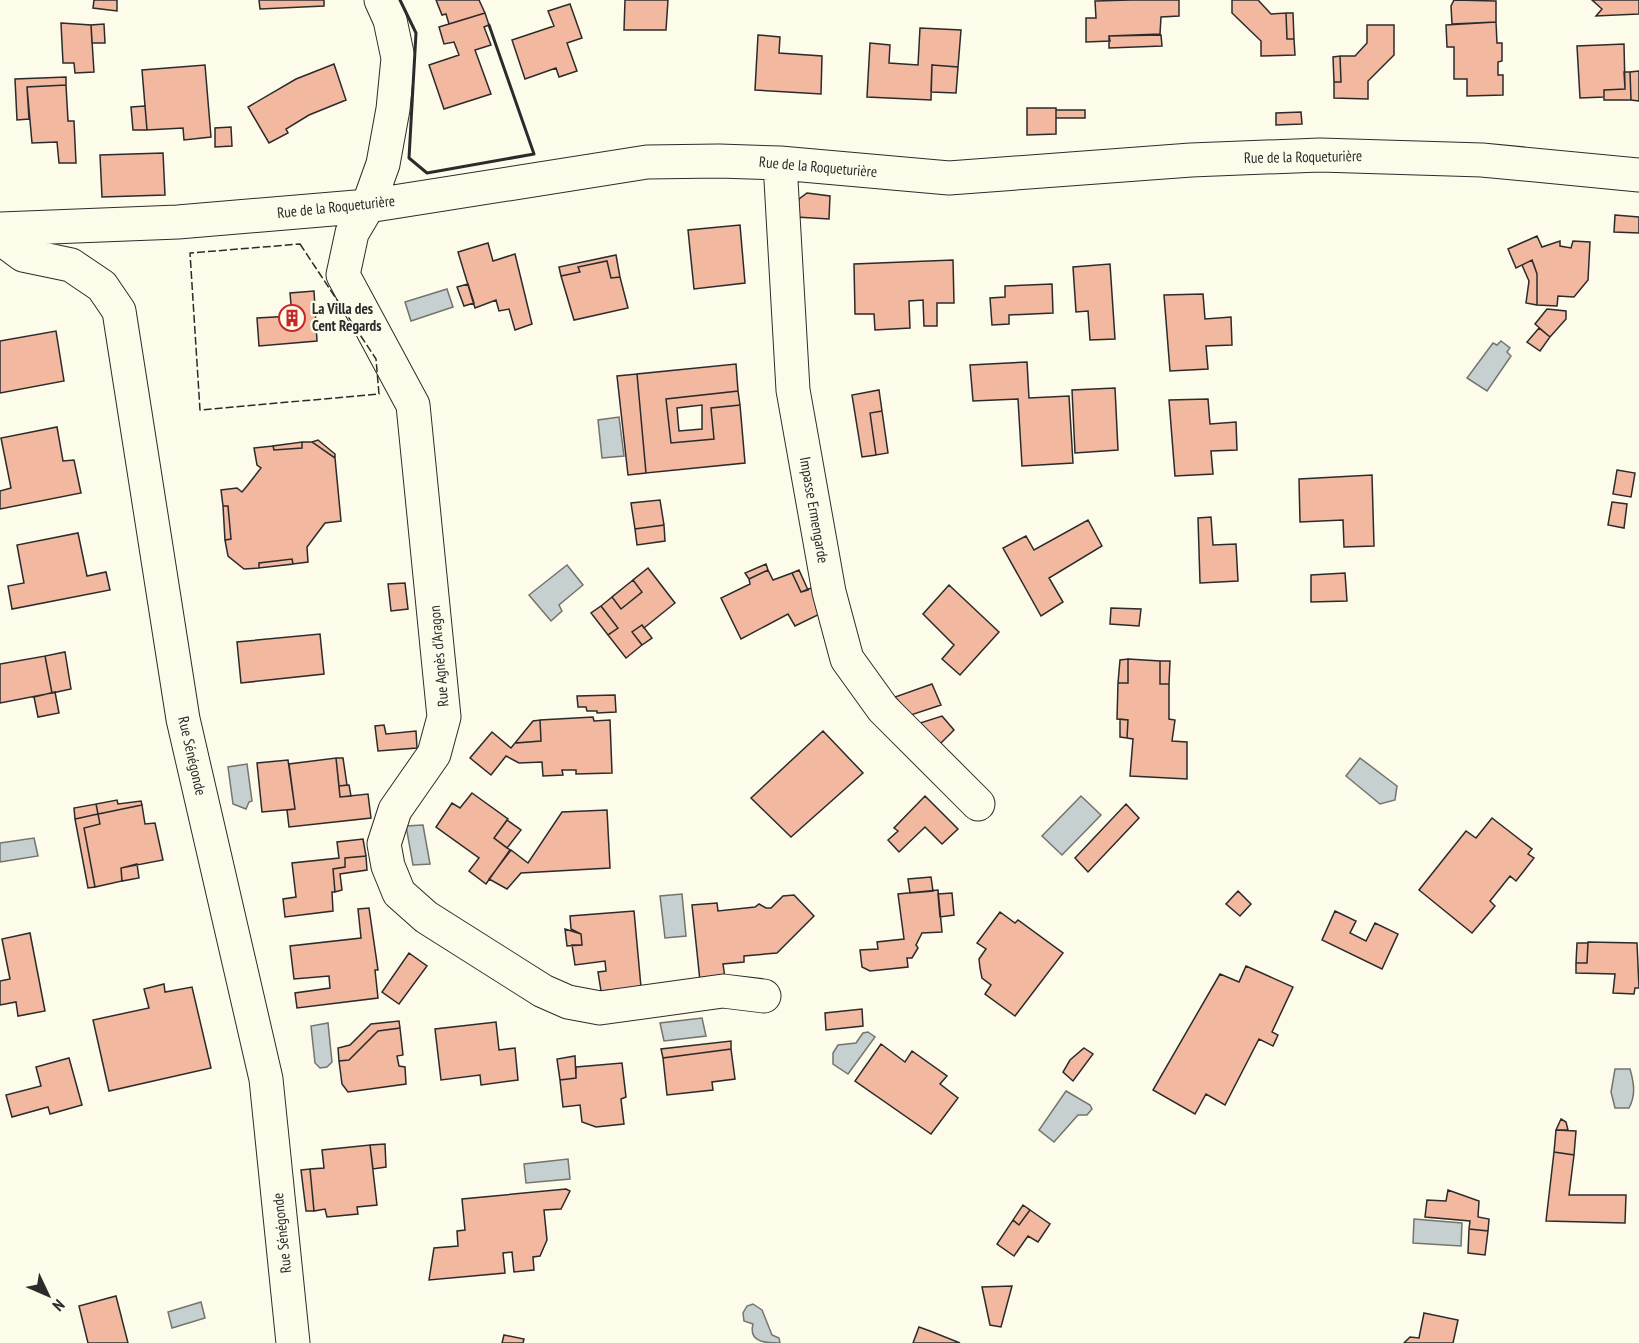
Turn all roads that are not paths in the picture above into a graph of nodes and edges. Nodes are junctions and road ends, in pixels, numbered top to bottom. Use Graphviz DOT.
graph roads {
  1 [pos="381,0"];
  2 [pos="780,164"];
  3 [pos="1639,175"];
  4 [pos="368,206"];
  5 [pos="0,229"];
  6 [pos="0,238"];
  7 [pos="978,804"];
  8 [pos="764,996"];
  9 [pos="293,1343"];
  1 -- 4 [label="street, Rue Agnès d'Aragon"];
  2 -- 3 [label="street, Rue de la Roqueturière"];
  2 -- 4 [label="street, Rue de la Roqueturière"];
  2 -- 7 [label="street, Impasse Ermengarde"];
  4 -- 5 [label="street, Rue de la Roqueturière"];
  4 -- 8 [label="street, Rue Agnès d'Aragon"];
  6 -- 9 [label="street, Rue Sénégonde"];
}
